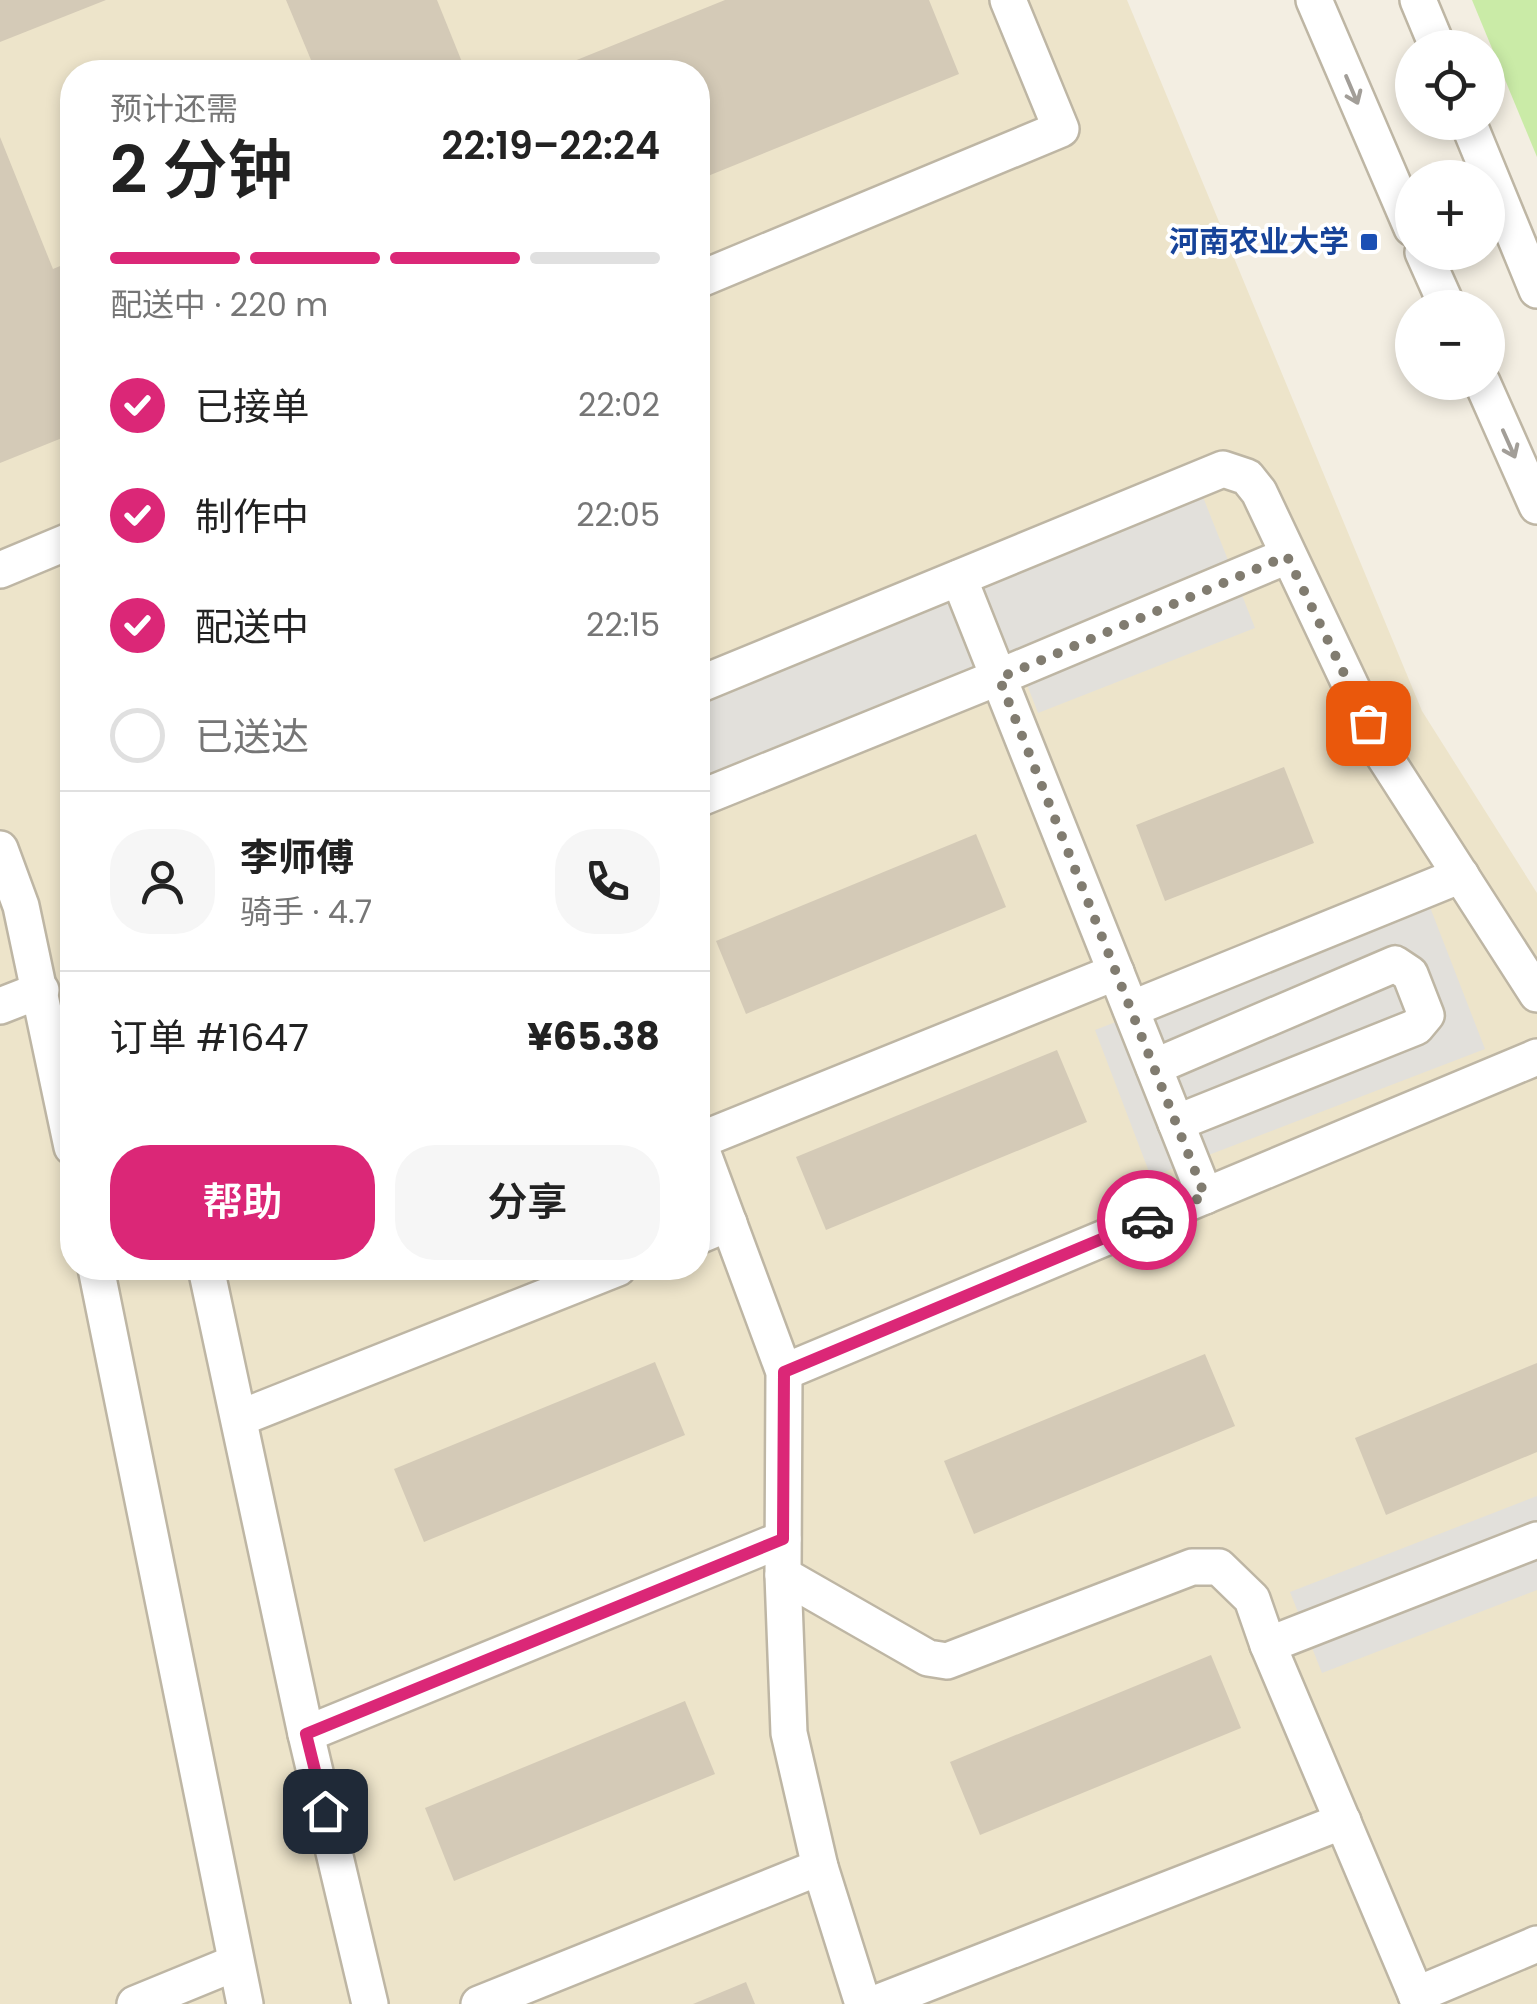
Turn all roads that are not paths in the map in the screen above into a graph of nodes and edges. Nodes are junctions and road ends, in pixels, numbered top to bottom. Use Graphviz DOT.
graph roads {
  1 [pos="1008,0"];
  2 [pos="1314,0"];
  3 [pos="1418,0"];
  4 [pos="1430,30"];
  5 [pos="1475,140"];
  6 [pos="1395,188"];
  7 [pos="710,275"];
  8 [pos="1537,290"];
  9 [pos="1490,400"];
  10 [pos="1537,506"];
  11 [pos="60,545"];
  12 [pos="1287,556"];
  13 [pos="0,570"];
  14 [pos="960,578"];
  15 [pos="999,678"];
  16 [pos="710,680"];
  17 [pos="710,794"];
  18 [pos="0,849"];
  19 [pos="1460,875"];
  20 [pos="1116,972"];
  21 [pos="41,990"];
  22 [pos="1537,994"];
  23 [pos="0,1006"];
  24 [pos="1131,1009"];
  25 [pos="1537,1056"];
  26 [pos="1154,1068"];
  27 [pos="60,1087"];
  28 [pos="1176,1123"];
  29 [pos="710,1136"];
  30 [pos="1205,1196"];
  31 [pos="713,1230"];
  32 [pos="98,1280"];
  33 [pos="209,1280"];
  34 [pos="588,1280"];
  35 [pos="784,1372"];
  36 [pos="240,1418"];
  37 [pos="783,1539"];
  38 [pos="1537,1540"];
  39 [pos="783,1574"];
  40 [pos="1268,1646"];
  41 [pos="306,1734"];
  42 [pos="1342,1822"];
  43 [pos="820,1867"];
  44 [pos="1537,1944"];
  45 [pos="236,1964"];
  46 [pos="1418,2000"];
  47 [pos="135,2004"];
  48 [pos="244,2004"];
  49 [pos="370,2004"];
  50 [pos="479,2004"];
  51 [pos="863,2004"];
  52 [pos="874,2004"];
  1 -- 7 [label="street"];
  2 -- 6 [label="street, one-way"];
  3 -- 4 [label="street"];
  5 -- 8 [label="street"];
  9 -- 10 [label="street, one-way"];
  11 -- 13 [label="street"];
  12 -- 14 [label="street"];
  12 -- 15 [label="street"];
  12 -- 19 [label="street"];
  14 -- 15 [label="street"];
  14 -- 16 [label="street"];
  15 -- 17 [label="street"];
  15 -- 20 [label="street"];
  18 -- 21 [label="street"];
  19 -- 22 [label="street"];
  19 -- 24 [label="street"];
  20 -- 24 [label="street"];
  20 -- 29 [label="street"];
  21 -- 23 [label="street"];
  21 -- 27 [label="street"];
  24 -- 26 [label="street"];
  25 -- 30 [label="street"];
  26 -- 28 [label="street"];
  26 -- 28 [label="street"];
  28 -- 30 [label="street"];
  30 -- 35 [label="street"];
  31 -- 35 [label="street"];
  32 -- 45 [label="street"];
  33 -- 36 [label="street"];
  34 -- 36 [label="street"];
  35 -- 37 [label="street"];
  36 -- 41 [label="street"];
  37 -- 39 [label="street"];
  37 -- 41 [label="street"];
  38 -- 40 [label="street"];
  39 -- 40 [label="street"];
  39 -- 43 [label="street"];
  40 -- 42 [label="street"];
  41 -- 49 [label="street"];
  42 -- 46 [label="street"];
  42 -- 52 [label="street"];
  43 -- 50 [label="street"];
  43 -- 51 [label="street"];
  44 -- 46 [label="street"];
  45 -- 47 [label="street"];
  45 -- 48 [label="street"];
}
